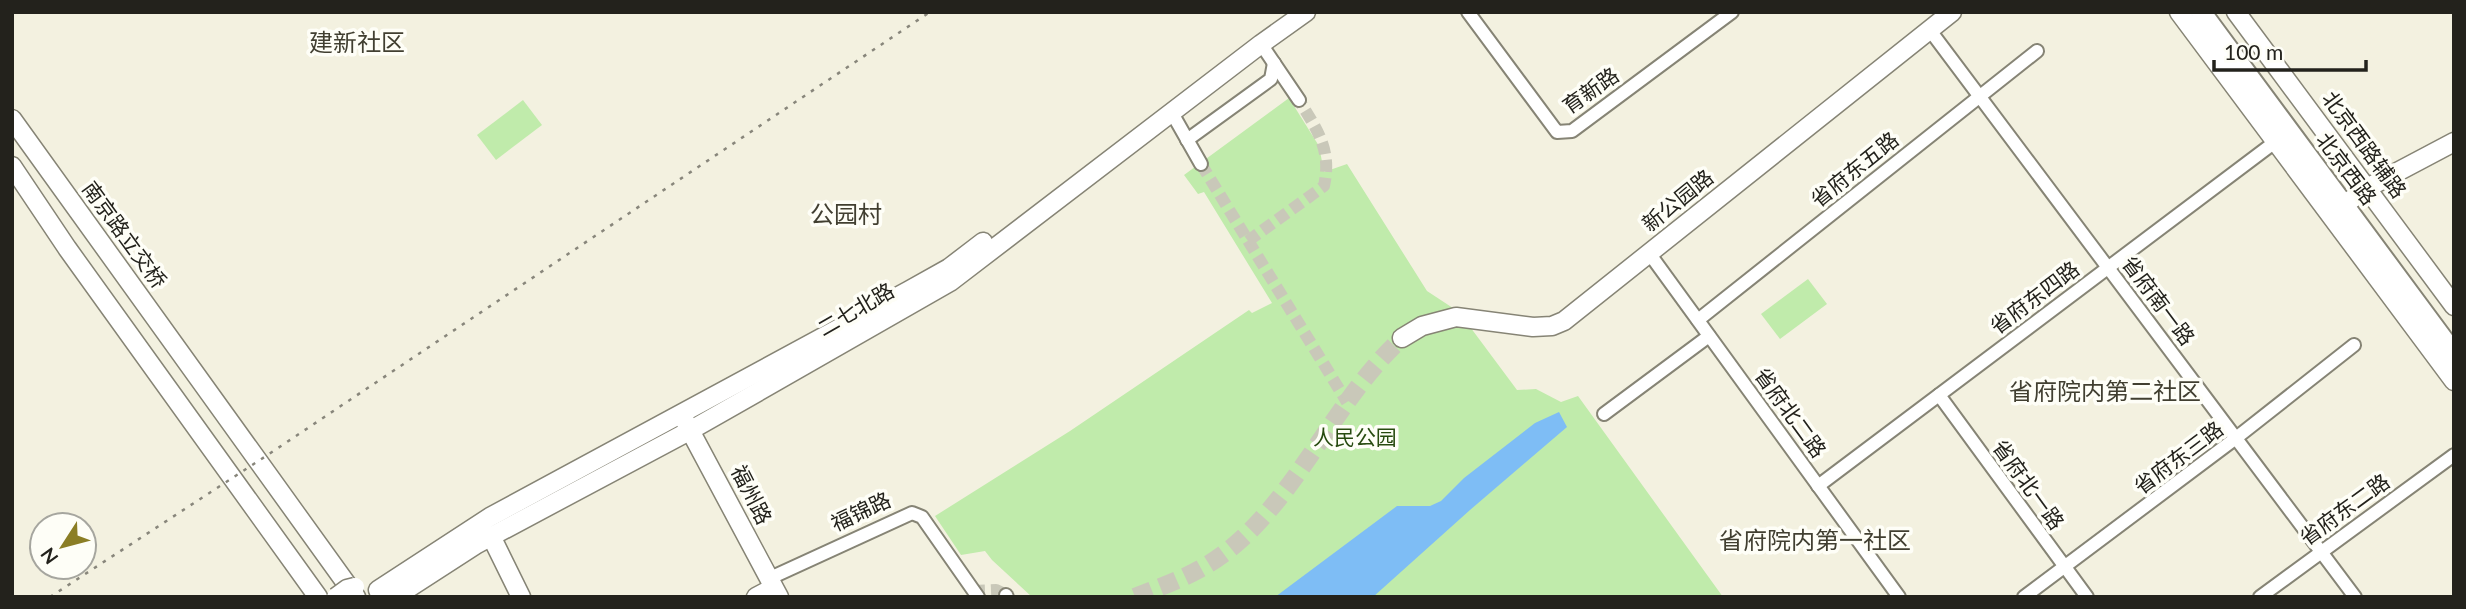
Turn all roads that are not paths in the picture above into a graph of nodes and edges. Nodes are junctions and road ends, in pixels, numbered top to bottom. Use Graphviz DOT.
graph roads {
  1 [pos="1287,12"];
  2 [pos="1306,12"];
  3 [pos="1468,12"];
  4 [pos="1732,12"];
  5 [pos="1952,12"];
  6 [pos="2179,12"];
  7 [pos="2201,12"];
  8 [pos="2214,12"];
  9 [pos="2236,12"];
  10 [pos="1930,29"];
  11 [pos="1261,44"];
  12 [pos="2038,51"];
  13 [pos="1274,63"];
  14 [pos="1981,95"];
  15 [pos="1299,100"];
  16 [pos="1172,113"];
  17 [pos="12,119"];
  18 [pos="1187,140"];
  19 [pos="2275,142"];
  20 [pos="2454,142"];
  21 [pos="1200,164"];
  22 [pos="12,166"];
  23 [pos="33,195"];
  24 [pos="2349,201"];
  25 [pos="1649,253"];
  26 [pos="2109,267"];
  27 [pos="2454,306"];
  28 [pos="1698,320"];
  29 [pos="2454,333"];
  30 [pos="1710,336"];
  31 [pos="1402,338"];
  32 [pos="2354,345"];
  33 [pos="2454,355"];
  34 [pos="2454,382"];
  35 [pos="1939,395"];
  36 [pos="1604,414"];
  37 [pos="687,422"];
  38 [pos="2236,439"];
  39 [pos="2454,455"];
  40 [pos="1818,486"];
  41 [pos="491,536"];
  42 [pos="2322,551"];
  43 [pos="2065,567"];
  44 [pos="773,588"];
  45 [pos="380,593"];
  46 [pos="352,594"];
  47 [pos="318,597"];
  48 [pos="331,597"];
  49 [pos="336,597"];
  50 [pos="395,597"];
  51 [pos="521,597"];
  52 [pos="756,597"];
  53 [pos="978,597"];
  54 [pos="1899,597"];
  55 [pos="2024,597"];
  56 [pos="2087,597"];
  57 [pos="2260,597"];
  58 [pos="2355,597"];
  1 -- 37 [label="main road, 二七北路"];
  2 -- 11 [label="main road, 二七北路"];
  3 -- 4 [label="street, 育新路"];
  5 -- 10 [label="main road, 新公园路"];
  6 -- 19 [label="main road, 北京西路辅路"];
  7 -- 24 [label="main road, 北京西路"];
  8 -- 24 [label="main road, 北京西路"];
  9 -- 24 [label="main road, 北京西路辅路"];
  10 -- 14 [label="street, 省府南一路"];
  10 -- 25 [label="main road, 新公园路"];
  11 -- 13 [label="street"];
  11 -- 16 [label="main road, 二七北路"];
  12 -- 14 [label="street, 省府东五路"];
  13 -- 15 [label="street"];
  13 -- 18 [label="street"];
  14 -- 26 [label="street, 省府南一路"];
  14 -- 28 [label="street, 省府东五路"];
  16 -- 18 [label="street"];
  16 -- 37 [label="main road, 二七北路"];
  17 -- 46 [label="main road, 南京路立交桥"];
  18 -- 21 [label="street"];
  19 -- 24 [label="main road, 北京西路辅路"];
  19 -- 26 [label="street, 省府东四路"];
  20 -- 24 [label="main road"];
  22 -- 23 [label="main road"];
  23 -- 47 [label="main road"];
  23 -- 48 [label="main road, 南京路立交桥"];
  24 -- 27 [label="main road, 北京西路辅路"];
  24 -- 29 [label="main road, 北京西路"];
  24 -- 33 [label="main road, 北京西路"];
  24 -- 34 [label="main road, 北京西路辅路"];
  25 -- 28 [label="street, 省府北二路"];
  25 -- 31 [label="main road, 新公园路"];
  26 -- 35 [label="street, 省府东四路"];
  26 -- 38 [label="street, 省府南一路"];
  28 -- 30 [label="street, 省府北二路"];
  30 -- 36 [label="street"];
  30 -- 40 [label="street, 省府北二路"];
  32 -- 38 [label="street, 省府东三路"];
  35 -- 40 [label="street, 省府东四路"];
  35 -- 43 [label="street, 省府北一路"];
  37 -- 41 [label="main road, 二七北路"];
  37 -- 44 [label="main road, 福州路"];
  37 -- 45 [label="main road, 二七北路"];
  38 -- 42 [label="street, 省府南一路"];
  38 -- 43 [label="street, 省府东三路"];
  39 -- 42 [label="street, 省府东二路"];
  40 -- 54 [label="street, 省府北二路"];
  41 -- 50 [label="main road, 二七北路"];
  41 -- 51 [label="main road"];
  42 -- 57 [label="street, 省府东二路"];
  42 -- 58 [label="street, 省府南一路"];
  43 -- 55 [label="street, 省府东三路"];
  43 -- 56 [label="street, 省府北一路"];
  44 -- 52 [label="main road, 福锦路"];
  44 -- 53 [label="street, 福锦路"];
  45 -- 46 [label="main road"];
  46 -- 49 [label="main road, bridge"];
}
